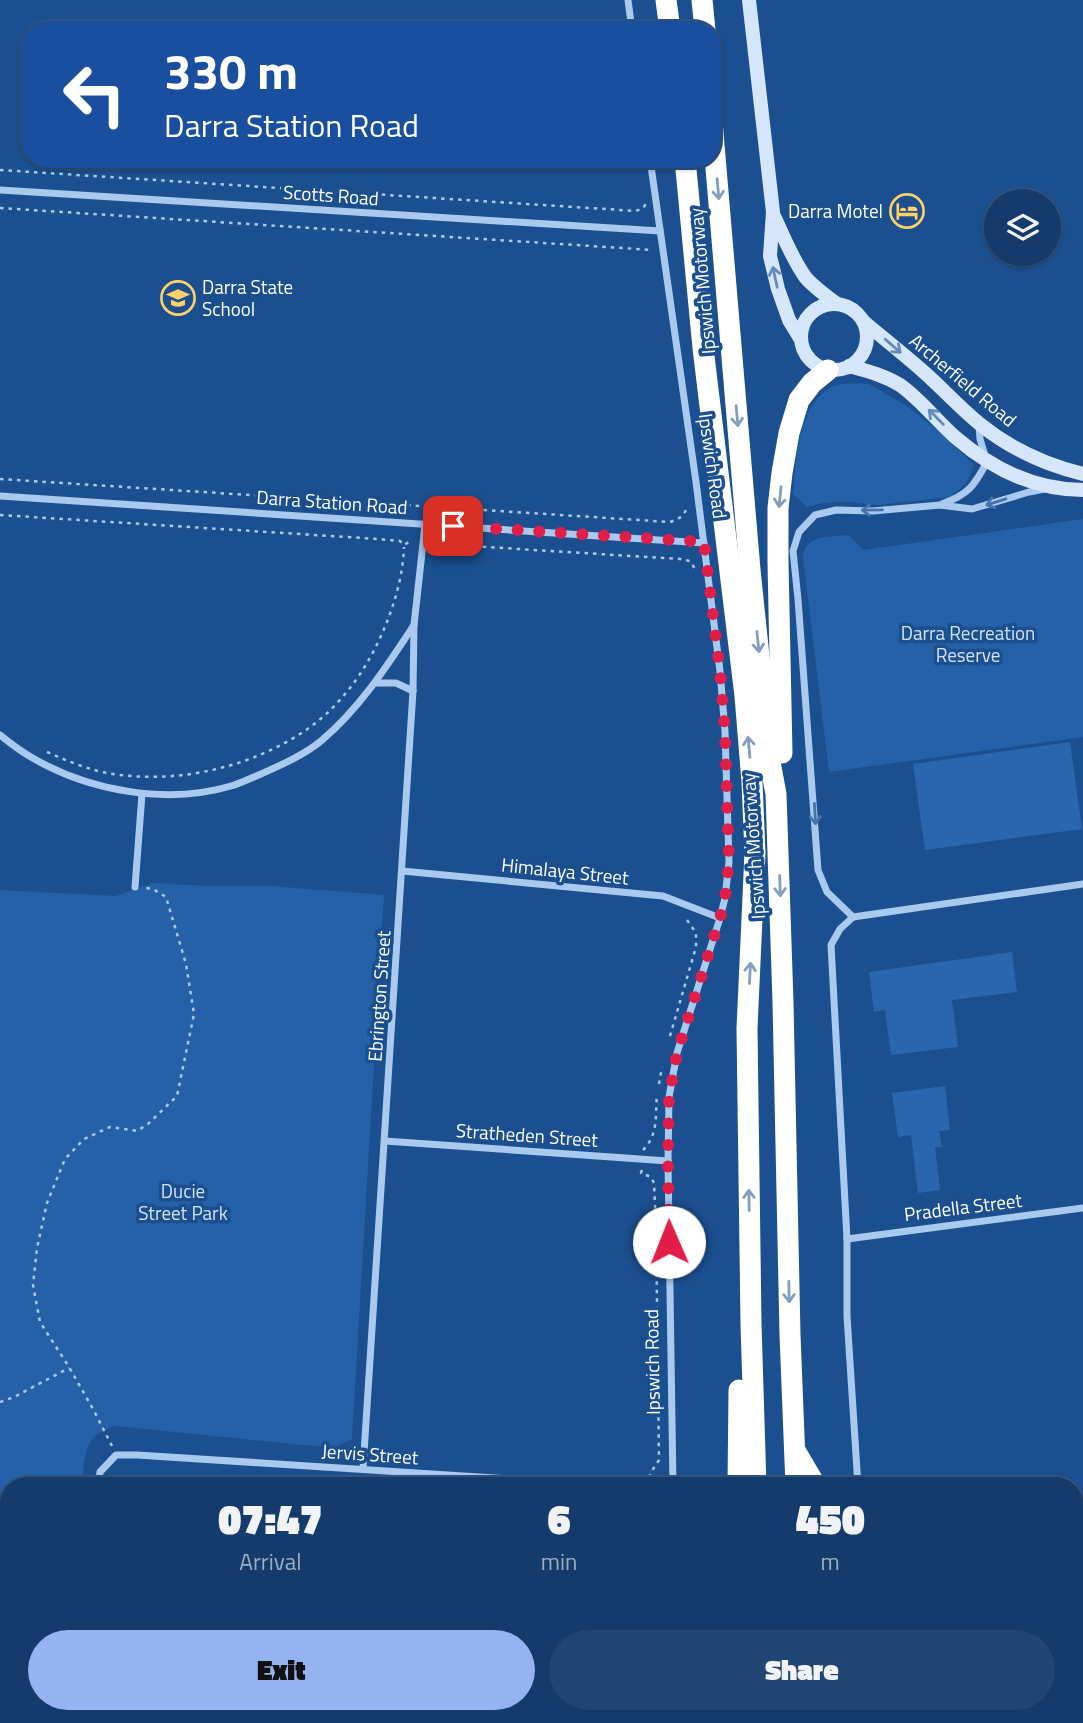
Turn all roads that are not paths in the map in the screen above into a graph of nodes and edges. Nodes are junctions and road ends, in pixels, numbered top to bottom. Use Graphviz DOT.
graph roads {
  1 [pos="628,0"];
  2 [pos="666,0"];
  3 [pos="702,0"];
  4 [pos="749,0"];
  5 [pos="631,21"];
  6 [pos="669,21"];
  7 [pos="704,21"];
  8 [pos="651,168"];
  9 [pos="686,168"];
  10 [pos="716,168"];
  11 [pos="0,190"];
  12 [pos="772,212"];
  13 [pos="660,231"];
  14 [pos="837,304"];
  15 [pos="863,320"];
  16 [pos="800,338"];
  17 [pos="849,366"];
  18 [pos="828,370"];
  19 [pos="979,423"];
  20 [pos="987,461"];
  21 [pos="1083,474"];
  22 [pos="1052,487"];
  23 [pos="1083,490"];
  24 [pos="0,496"];
  25 [pos="940,505"];
  26 [pos="425,524"];
  27 [pos="704,542"];
  28 [pos="414,625"];
  29 [pos="375,684"];
  30 [pos="414,691"];
  31 [pos="0,736"];
  32 [pos="142,794"];
  33 [pos="776,794"];
  34 [pos="402,871"];
  35 [pos="1083,884"];
  36 [pos="135,887"];
  37 [pos="853,916"];
  38 [pos="720,918"];
  39 [pos="385,1141"];
  40 [pos="668,1161"];
  41 [pos="1083,1208"];
  42 [pos="846,1239"];
  43 [pos="751,1324"];
  44 [pos="795,1450"];
  45 [pos="363,1469"];
  46 [pos="99,1477"];
  47 [pos="484,1477"];
  48 [pos="673,1477"];
  49 [pos="738,1477"];
  50 [pos="756,1477"];
  51 [pos="796,1477"];
  52 [pos="811,1477"];
  53 [pos="857,1477"];
  1 -- 5 [label="street"];
  2 -- 6 [label="highway"];
  3 -- 7 [label="highway"];
  4 -- 12 [label="main road"];
  8 -- 13 [label="street, Ipswich Road"];
  43 -- 9 [label="highway, Ipswich Motorway, one-way"];
  10 -- 33 [label="highway, Ipswich Motorway, one-way"];
  11 -- 13 [label="street, Scotts Road"];
  12 -- 14 [label="main road"];
  16 -- 12 [label="main road, one-way"];
  13 -- 27 [label="street, Ipswich Road"];
  14 -- 15 [label="main road"];
  14 -- 16 [label="main road"];
  15 -- 17 [label="main road"];
  15 -- 19 [label="main road, Archerfield Road, one-way"];
  16 -- 18 [label="main road"];
  17 -- 18 [label="main road"];
  20 -- 17 [label="main road, one-way"];
  18 -- 33 [label="highway, one-way"];
  19 -- 20 [label="street"];
  19 -- 21 [label="main road, Archerfield Road"];
  20 -- 22 [label="main road"];
  20 -- 25 [label="street"];
  22 -- 23 [label="main road"];
  22 -- 25 [label="street, one-way"];
  24 -- 26 [label="street, Darra Station Road"];
  25 -- 37 [label="street, one-way"];
  26 -- 27 [label="street, Darra Station Road"];
  26 -- 28 [label="street, Ebrington Street"];
  27 -- 38 [label="street, Ipswich Road"];
  28 -- 29 [label="street"];
  28 -- 30 [label="street, Ebrington Street"];
  29 -- 30 [label="street"];
  29 -- 32 [label="street"];
  30 -- 34 [label="street, Ebrington Street"];
  31 -- 32 [label="street"];
  32 -- 36 [label="street"];
  33 -- 44 [label="highway, Ipswich Motorway, one-way"];
  34 -- 38 [label="street, Himalaya Street"];
  34 -- 39 [label="street, Ebrington Street"];
  35 -- 37 [label="street"];
  37 -- 42 [label="street"];
  38 -- 40 [label="street, Ipswich Road"];
  39 -- 40 [label="street, Stratheden Street"];
  39 -- 45 [label="street, Ebrington Street"];
  40 -- 48 [label="street, Ipswich Road"];
  41 -- 42 [label="street, Pradella Street"];
  42 -- 53 [label="street"];
  43 -- 49 [label="highway"];
  43 -- 50 [label="highway, Ipswich Motorway"];
  44 -- 51 [label="highway, Ipswich Motorway"];
  44 -- 52 [label="highway"];
  45 -- 46 [label="street, Jervis Street"];
  45 -- 47 [label="street, Jervis Street"];
}
